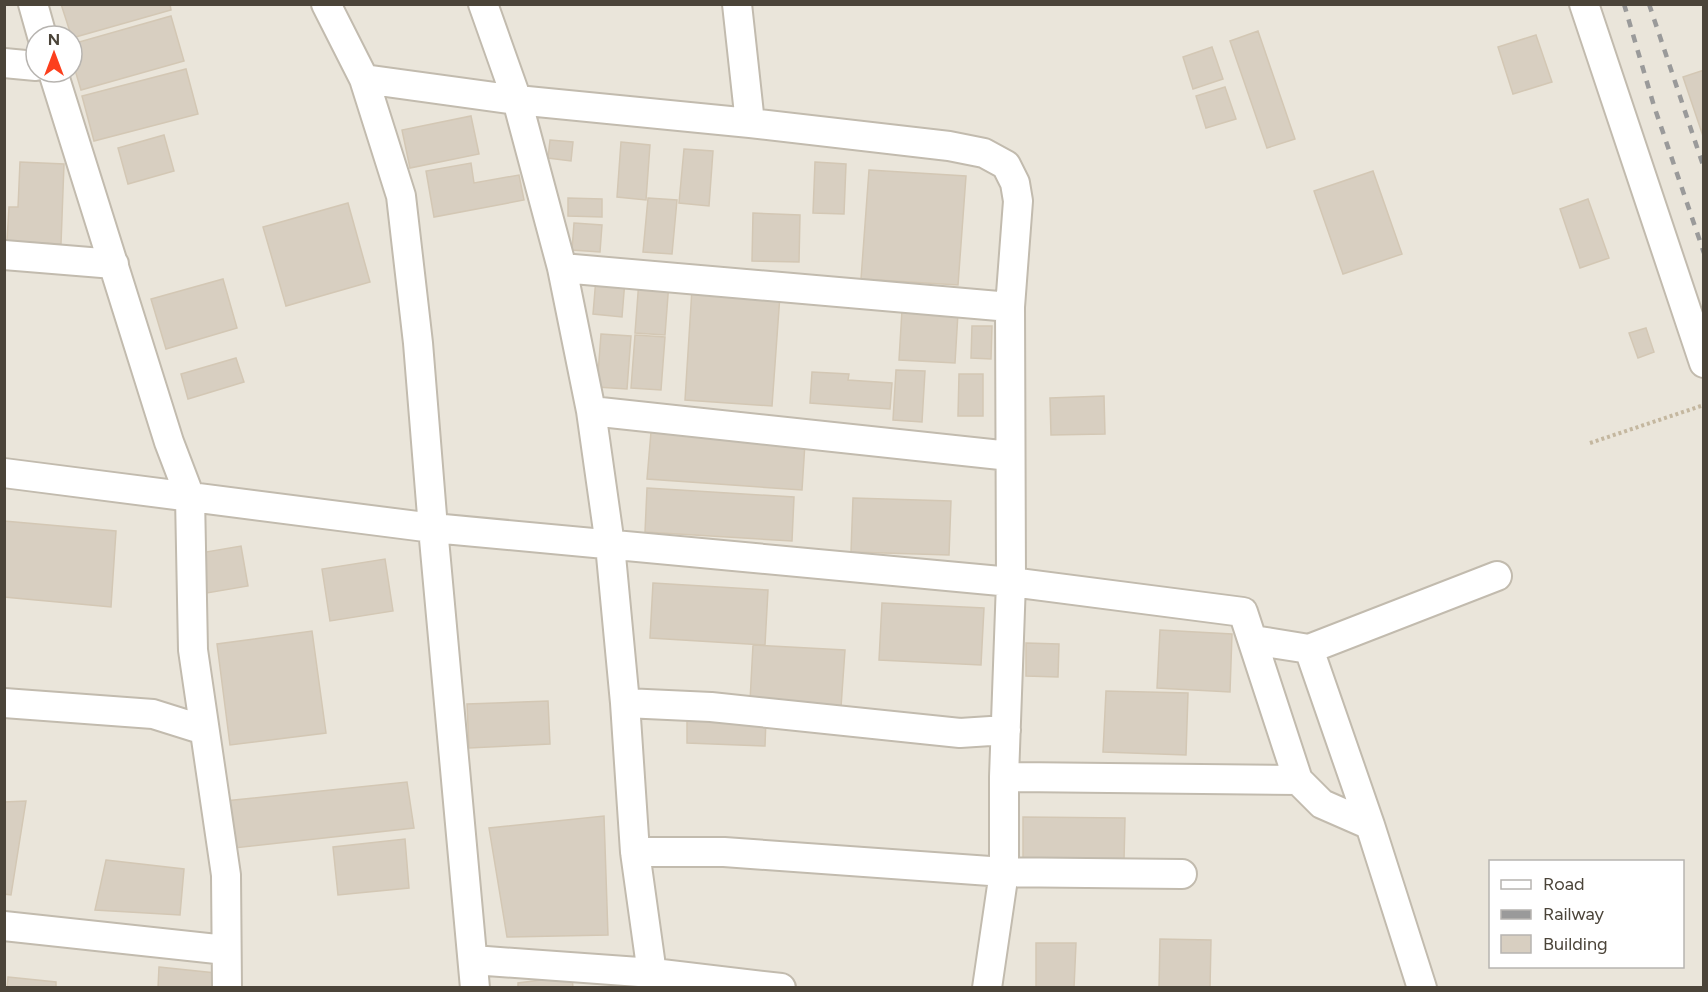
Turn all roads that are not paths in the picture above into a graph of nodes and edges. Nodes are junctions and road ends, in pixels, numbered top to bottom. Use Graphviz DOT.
graph roads {
  1 [pos="33,4"];
  2 [pos="326,4"];
  3 [pos="483,4"];
  4 [pos="737,4"];
  5 [pos="1584,4"];
  6 [pos="39,24"];
  7 [pos="4,63"];
  8 [pos="24,65"];
  9 [pos="364,79"];
  10 [pos="57,84"];
  11 [pos="517,100"];
  12 [pos="750,123"];
  13 [pos="4,255"];
  14 [pos="114,264"];
  15 [pos="562,268"];
  16 [pos="1010,307"];
  17 [pos="1704,363"];
  18 [pos="591,411"];
  19 [pos="1010,456"];
  20 [pos="4,473"];
  21 [pos="190,497"];
  22 [pos="433,528"];
  23 [pos="610,545"];
  24 [pos="1497,576"];
  25 [pos="1011,582"];
  26 [pos="1253,640"];
  27 [pos="1309,649"];
  28 [pos="4,703"];
  29 [pos="625,703"];
  30 [pos="204,730"];
  31 [pos="1006,730"];
  32 [pos="1004,777"];
  33 [pos="1298,780"];
  34 [pos="1370,825"];
  35 [pos="636,852"];
  36 [pos="1004,872"];
  37 [pos="1182,874"];
  38 [pos="4,926"];
  39 [pos="226,950"];
  40 [pos="474,960"];
  41 [pos="654,980"];
  42 [pos="227,987"];
  43 [pos="475,987"];
  44 [pos="781,987"];
  45 [pos="987,987"];
  46 [pos="1422,987"];
  1 -- 6 [label="street"];
  2 -- 9 [label="street"];
  3 -- 11 [label="street"];
  4 -- 12 [label="street"];
  5 -- 17 [label="street"];
  7 -- 8 [label="street"];
  9 -- 11 [label="street"];
  9 -- 22 [label="street"];
  10 -- 14 [label="street"];
  11 -- 12 [label="street"];
  11 -- 15 [label="street"];
  12 -- 16 [label="street"];
  13 -- 14 [label="street"];
  14 -- 21 [label="street"];
  15 -- 16 [label="street"];
  15 -- 18 [label="street"];
  16 -- 19 [label="street"];
  18 -- 19 [label="street"];
  18 -- 23 [label="street"];
  19 -- 25 [label="street"];
  20 -- 21 [label="street"];
  21 -- 22 [label="street"];
  21 -- 30 [label="street"];
  22 -- 23 [label="street"];
  22 -- 40 [label="street"];
  23 -- 25 [label="street"];
  23 -- 29 [label="street"];
  24 -- 27 [label="street"];
  25 -- 26 [label="street"];
  25 -- 31 [label="street"];
  26 -- 27 [label="street"];
  26 -- 33 [label="street"];
  27 -- 34 [label="street"];
  28 -- 30 [label="street"];
  29 -- 31 [label="street"];
  29 -- 35 [label="street"];
  30 -- 39 [label="street"];
  31 -- 32 [label="street"];
  32 -- 33 [label="street"];
  32 -- 36 [label="street"];
  33 -- 34 [label="street"];
  34 -- 46 [label="street"];
  35 -- 36 [label="street"];
  35 -- 41 [label="street"];
  36 -- 37 [label="street"];
  36 -- 45 [label="street"];
  38 -- 39 [label="street"];
  39 -- 42 [label="street"];
  40 -- 41 [label="street"];
  40 -- 43 [label="street"];
  41 -- 44 [label="street"];
}
